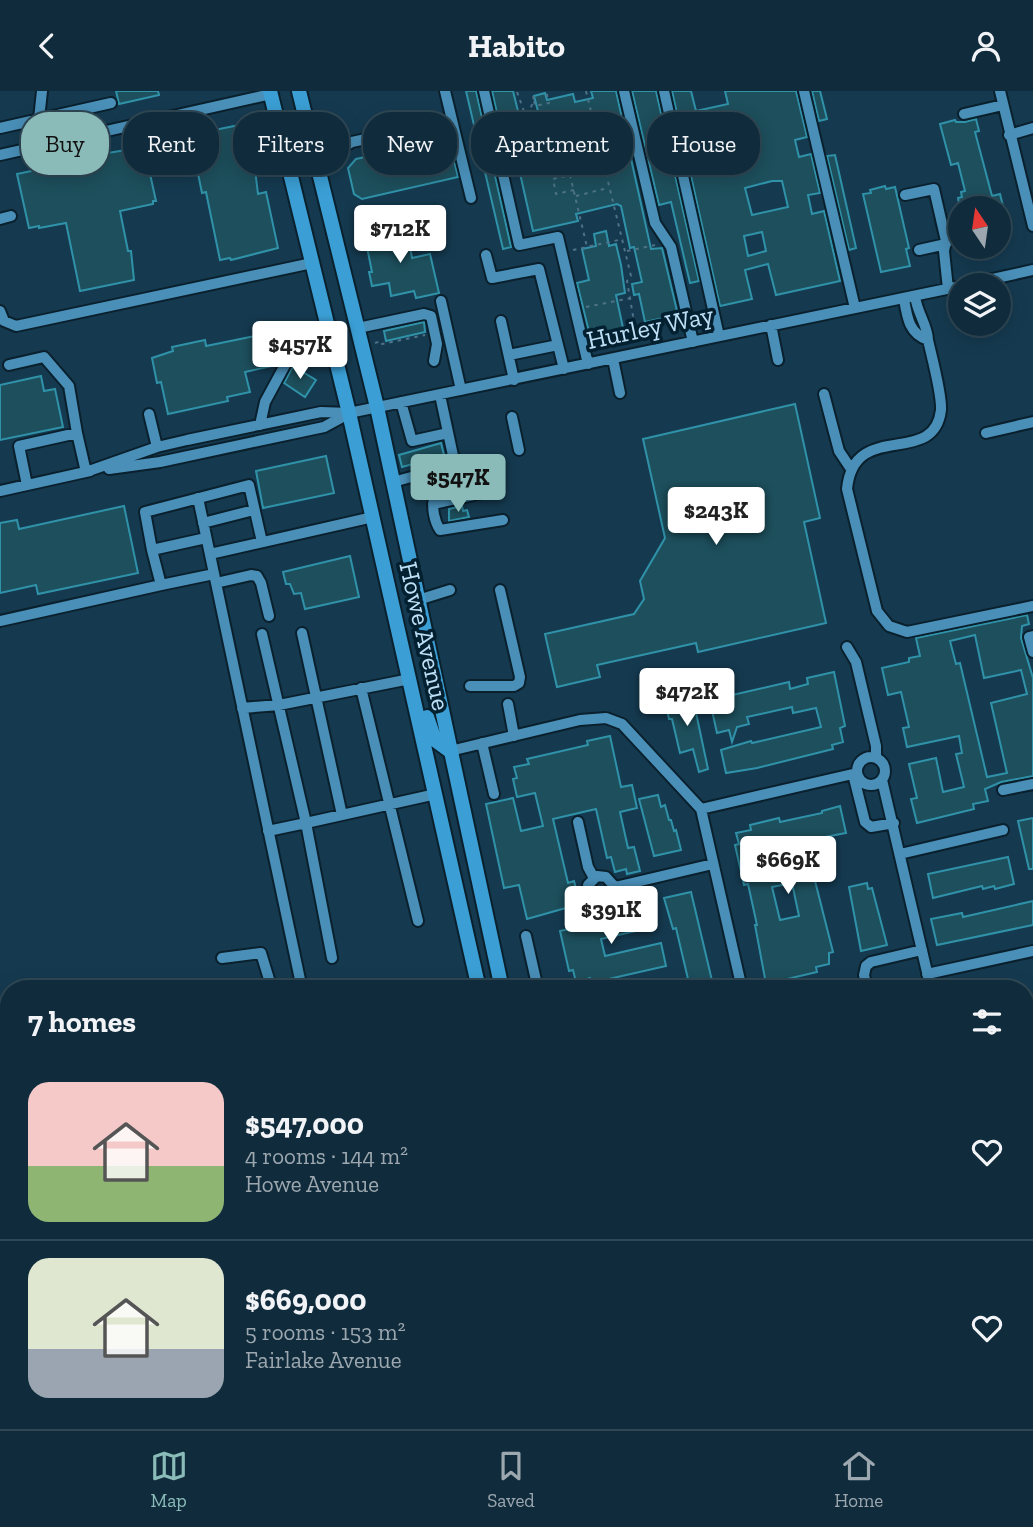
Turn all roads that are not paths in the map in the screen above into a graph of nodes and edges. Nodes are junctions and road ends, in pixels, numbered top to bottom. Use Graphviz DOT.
graph roads {
  1 [pos="42,91"];
  2 [pos="299,91"];
  3 [pos="445,91"];
  4 [pos="484,91"];
  5 [pos="624,91"];
  6 [pos="664,91"];
  7 [pos="804,91"];
  8 [pos="1000,91"];
  9 [pos="271,93"];
  10 [pos="111,103"];
  11 [pos="1003,104"];
  12 [pos="40,112"];
  13 [pos="70,112"];
  14 [pos="304,112"];
  15 [pos="450,112"];
  16 [pos="964,114"];
  17 [pos="21,123"];
  18 [pos="0,128"];
  19 [pos="1031,130"];
  20 [pos="1009,135"];
  21 [pos="457,141"];
  22 [pos="0,155"];
  23 [pos="320,175"];
  24 [pos="905,195"];
  25 [pos="471,198"];
  26 [pos="1033,226"];
  27 [pos="946,244"];
  28 [pos="919,250"];
  29 [pos="486,255"];
  30 [pos="312,263"];
  31 [pos="1033,270"];
  32 [pos="1011,275"];
  33 [pos="948,289"];
  34 [pos="910,298"];
  35 [pos="440,302"];
  36 [pos="855,308"];
  37 [pos="0,311"];
  38 [pos="501,321"];
  39 [pos="327,324"];
  40 [pos="771,325"];
  41 [pos="358,328"];
  42 [pos="719,336"];
  43 [pos="693,342"];
  44 [pos="558,345"];
  45 [pos="509,355"];
  46 [pos="613,359"];
  47 [pos="778,360"];
  48 [pos="434,361"];
  49 [pos="588,364"];
  50 [pos="9,365"];
  51 [pos="564,369"];
  52 [pos="514,380"];
  53 [pos="461,390"];
  54 [pos="620,393"];
  55 [pos="824,394"];
  56 [pos="440,395"];
  57 [pos="401,403"];
  58 [pos="377,407"];
  59 [pos="349,413"];
  60 [pos="149,414"];
  61 [pos="513,417"];
  62 [pos="1033,422"];
  63 [pos="260,425"];
  64 [pos="77,433"];
  65 [pos="448,433"];
  66 [pos="986,433"];
  67 [pos="157,447"];
  68 [pos="519,450"];
  69 [pos="852,469"];
  70 [pos="86,472"];
  71 [pos="393,482"];
  72 [pos="27,485"];
  73 [pos="496,486"];
  74 [pos="0,491"];
  75 [pos="198,498"];
  76 [pos="254,510"];
  77 [pos="373,517"];
  78 [pos="503,520"];
  79 [pos="203,523"];
  80 [pos="206,538"];
  81 [pos="262,542"];
  82 [pos="152,550"];
  83 [pos="209,554"];
  84 [pos="215,579"];
  85 [pos="161,585"];
  86 [pos="450,590"];
  87 [pos="500,590"];
  88 [pos="418,600"];
  89 [pos="1033,606"];
  90 [pos="269,615"];
  91 [pos="0,621"];
  92 [pos="302,633"];
  93 [pos="262,634"];
  94 [pos="1033,636"];
  95 [pos="847,647"];
  96 [pos="1033,652"];
  97 [pos="410,680"];
  98 [pos="470,686"];
  99 [pos="361,688"];
  100 [pos="316,698"];
  101 [pos="508,704"];
  102 [pos="279,705"];
  103 [pos="242,708"];
  104 [pos="514,736"];
  105 [pos="482,743"];
  106 [pos="450,751"];
  107 [pos="876,757"];
  108 [pos="855,773"];
  109 [pos="882,780"];
  110 [pos="1033,784"];
  111 [pos="1003,790"];
  112 [pos="436,794"];
  113 [pos="494,794"];
  114 [pos="388,805"];
  115 [pos="701,809"];
  116 [pos="342,815"];
  117 [pos="578,822"];
  118 [pos="306,823"];
  119 [pos="894,823"];
  120 [pos="1003,830"];
  121 [pos="268,831"];
  122 [pos="900,854"];
  123 [pos="713,864"];
  124 [pos="594,878"];
  125 [pos="615,887"];
  126 [pos="418,921"];
  127 [pos="526,936"];
  128 [pos="922,950"];
  129 [pos="1033,951"];
  130 [pos="222,958"];
  131 [pos="332,958"];
  132 [pos="927,974"];
  133 [pos="269,980"];
  134 [pos="296,980"];
  135 [pos="477,980"];
  136 [pos="500,980"];
  137 [pos="536,980"];
  138 [pos="740,980"];
  139 [pos="865,980"];
  140 [pos="928,980"];
  1 -- 12 [label="street"];
  2 -- 14 [label="main road, Howe Avenue"];
  3 -- 15 [label="street"];
  4 -- 49 [label="street"];
  5 -- 43 [label="street"];
  6 -- 42 [label="street"];
  7 -- 36 [label="street"];
  8 -- 11 [label="street"];
  9 -- 22 [label="street"];
  9 -- 30 [label="main road, Howe Avenue"];
  10 -- 13 [label="street"];
  11 -- 16 [label="street"];
  11 -- 20 [label="street"];
  17 -- 18 [label="street"];
  19 -- 20 [label="street"];
  20 -- 26 [label="street"];
  21 -- 25 [label="street"];
  23 -- 41 [label="main road, Howe Avenue"];
  24 -- 27 [label="street"];
  27 -- 28 [label="street"];
  27 -- 33 [label="street"];
  29 -- 44 [label="street"];
  30 -- 37 [label="street"];
  30 -- 39 [label="main road, Howe Avenue"];
  31 -- 32 [label="street, Hurley Way"];
  33 -- 34 [label="street, Hurley Way"];
  34 -- 36 [label="street, Hurley Way"];
  34 -- 69 [label="street"];
  35 -- 53 [label="street"];
  36 -- 40 [label="street, Hurley Way"];
  38 -- 45 [label="street"];
  39 -- 59 [label="main road, Howe Avenue"];
  39 -- 63 [label="street"];
  40 -- 42 [label="street, Hurley Way"];
  40 -- 47 [label="street"];
  41 -- 48 [label="street"];
  41 -- 58 [label="main road, Howe Avenue"];
  42 -- 43 [label="street, Hurley Way"];
  43 -- 46 [label="street, Hurley Way"];
  44 -- 45 [label="street"];
  44 -- 51 [label="street"];
  45 -- 52 [label="street"];
  46 -- 49 [label="street, Hurley Way"];
  46 -- 54 [label="street"];
  49 -- 51 [label="street, Hurley Way"];
  50 -- 64 [label="street"];
  51 -- 52 [label="street, Hurley Way"];
  52 -- 53 [label="street, Hurley Way"];
  53 -- 56 [label="street, Hurley Way"];
  55 -- 69 [label="street"];
  56 -- 57 [label="street, Hurley Way"];
  56 -- 65 [label="street"];
  57 -- 58 [label="street, Hurley Way"];
  57 -- 65 [label="street"];
  58 -- 59 [label="street, Hurley Way"];
  58 -- 71 [label="main road, Howe Avenue"];
  59 -- 63 [label="street, Hurley Way"];
  59 -- 70 [label="street, Hurley Way"];
  59 -- 77 [label="main road, Howe Avenue"];
  60 -- 67 [label="street"];
  61 -- 68 [label="street"];
  62 -- 66 [label="street"];
  63 -- 67 [label="street, Hurley Way"];
  64 -- 70 [label="street"];
  64 -- 72 [label="street"];
  65 -- 71 [label="street"];
  67 -- 70 [label="street, Hurley Way"];
  69 -- 89 [label="street"];
  70 -- 72 [label="street, Hurley Way"];
  71 -- 88 [label="main road, Howe Avenue"];
  72 -- 74 [label="street, Hurley Way"];
  73 -- 78 [label="street"];
  75 -- 76 [label="street"];
  75 -- 79 [label="street"];
  75 -- 82 [label="street"];
  76 -- 79 [label="street"];
  76 -- 81 [label="street"];
  77 -- 81 [label="street"];
  77 -- 97 [label="main road, Howe Avenue"];
  79 -- 80 [label="street"];
  80 -- 82 [label="street"];
  80 -- 83 [label="street"];
  81 -- 83 [label="street"];
  82 -- 85 [label="street"];
  83 -- 84 [label="street"];
  84 -- 85 [label="street"];
  84 -- 90 [label="street"];
  84 -- 103 [label="street"];
  85 -- 91 [label="street"];
  86 -- 88 [label="street"];
  87 -- 98 [label="street"];
  88 -- 106 [label="main road, Howe Avenue"];
  92 -- 100 [label="street"];
  93 -- 102 [label="street"];
  94 -- 96 [label="street"];
  95 -- 107 [label="street"];
  97 -- 99 [label="street"];
  97 -- 106 [label="main road"];
  97 -- 112 [label="main road, Howe Avenue"];
  99 -- 100 [label="street"];
  99 -- 114 [label="street"];
  100 -- 102 [label="street"];
  100 -- 116 [label="street"];
  101 -- 104 [label="street"];
  102 -- 103 [label="street"];
  102 -- 118 [label="street"];
  103 -- 121 [label="street"];
  104 -- 105 [label="street"];
  104 -- 115 [label="street"];
  105 -- 106 [label="street"];
  105 -- 113 [label="street"];
  106 -- 136 [label="main road, Howe Avenue"];
  107 -- 108 [label="street"];
  107 -- 109 [label="street"];
  108 -- 109 [label="street"];
  108 -- 115 [label="street"];
  108 -- 119 [label="street"];
  109 -- 119 [label="street"];
  110 -- 111 [label="street"];
  112 -- 114 [label="street"];
  112 -- 135 [label="main road, Howe Avenue"];
  114 -- 116 [label="street"];
  114 -- 126 [label="street"];
  115 -- 123 [label="street"];
  116 -- 118 [label="street"];
  117 -- 124 [label="street"];
  118 -- 121 [label="street"];
  118 -- 131 [label="street"];
  119 -- 122 [label="street"];
  120 -- 122 [label="street"];
  121 -- 134 [label="street"];
  122 -- 128 [label="street"];
  123 -- 125 [label="street"];
  123 -- 138 [label="street"];
  124 -- 125 [label="street"];
  124 -- 125 [label="street"];
  127 -- 137 [label="street"];
  128 -- 132 [label="street"];
  128 -- 139 [label="street"];
  129 -- 132 [label="street"];
  130 -- 133 [label="street"];
  132 -- 140 [label="street"];
}
